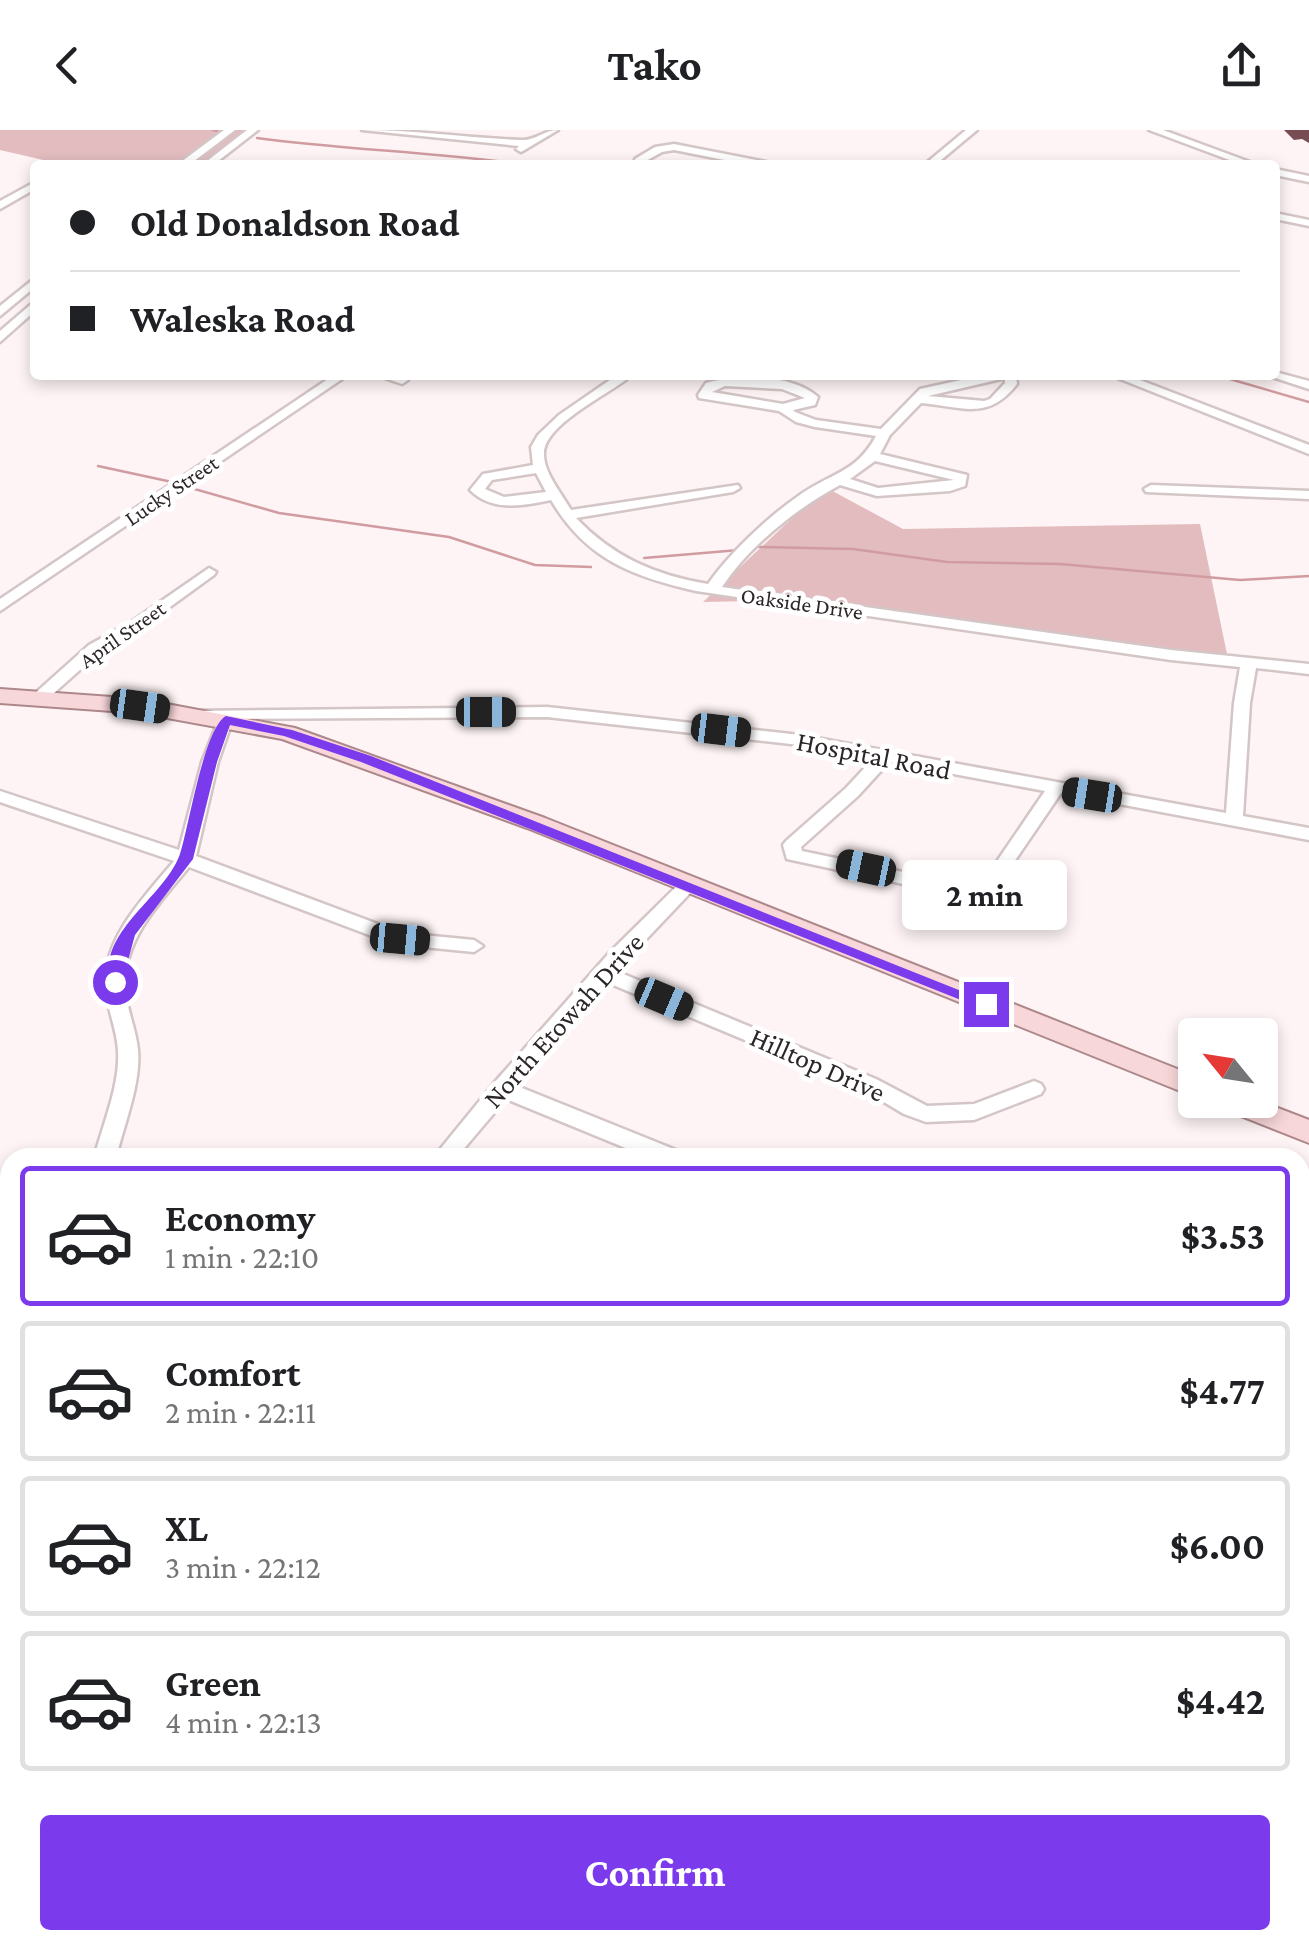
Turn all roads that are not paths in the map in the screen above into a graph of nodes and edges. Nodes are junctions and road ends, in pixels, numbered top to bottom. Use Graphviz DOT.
graph roads {
  1 [pos="230,130"];
  2 [pos="253,130"];
  3 [pos="367,130"];
  4 [pos="553,130"];
  5 [pos="972,130"];
  6 [pos="1154,130"];
  7 [pos="530,144"];
  8 [pos="515,152"];
  9 [pos="189,160"];
  10 [pos="213,160"];
  11 [pos="641,160"];
  12 [pos="740,160"];
  13 [pos="935,160"];
  14 [pos="1238,160"];
  15 [pos="1280,173"];
  16 [pos="1309,179"];
  17 [pos="30,187"];
  18 [pos="0,206"];
  19 [pos="1280,220"];
  20 [pos="1309,223"];
  21 [pos="30,286"];
  22 [pos="30,311"];
  23 [pos="0,312"];
  24 [pos="0,338"];
  25 [pos="1280,377"];
  26 [pos="335,380"];
  27 [pos="619,380"];
  28 [pos="979,380"];
  29 [pos="1011,380"];
  30 [pos="1129,380"];
  31 [pos="1309,385"];
  32 [pos="918,399"];
  33 [pos="783,408"];
  34 [pos="884,432"];
  35 [pos="1309,450"];
  36 [pos="872,456"];
  37 [pos="541,468"];
  38 [pos="839,480"];
  39 [pos="733,488"];
  40 [pos="1151,489"];
  41 [pos="554,495"];
  42 [pos="1309,495"];
  43 [pos="566,515"];
  44 [pos="210,572"];
  45 [pos="712,590"];
  46 [pos="0,606"];
  47 [pos="1249,663"];
  48 [pos="1301,668"];
  49 [pos="0,696"];
  50 [pos="38,700"];
  51 [pos="196,714"];
  52 [pos="226,720"];
  53 [pos="885,756"];
  54 [pos="1055,789"];
  55 [pos="0,796"];
  56 [pos="1234,819"];
  57 [pos="1309,834"];
  58 [pos="186,859"];
  59 [pos="687,886"];
  60 [pos="474,946"];
  61 [pos="603,973"];
  62 [pos="1178,1080"];
  63 [pos="501,1088"];
  64 [pos="1034,1089"];
  65 [pos="1274,1118"];
  66 [pos="1309,1132"];
  67 [pos="108,1148"];
  68 [pos="450,1148"];
  69 [pos="648,1148"];
  1 -- 9 [label="street"];
  2 -- 10 [label="street"];
  3 -- 7 [label="street"];
  4 -- 7 [label="street"];
  5 -- 13 [label="street"];
  6 -- 14 [label="street"];
  7 -- 8 [label="street"];
  11 -- 12 [label="street"];
  15 -- 16 [label="street"];
  17 -- 18 [label="street"];
  19 -- 20 [label="street"];
  21 -- 23 [label="street"];
  22 -- 24 [label="street"];
  25 -- 31 [label="street"];
  26 -- 46 [label="street, Lucky Street"];
  27 -- 37 [label="street"];
  28 -- 32 [label="street"];
  29 -- 32 [label="street"];
  30 -- 35 [label="street"];
  32 -- 34 [label="street"];
  33 -- 33 [label="street"];
  33 -- 34 [label="street"];
  34 -- 36 [label="street"];
  36 -- 38 [label="street"];
  36 -- 38 [label="street"];
  37 -- 41 [label="street, Oakside Drive"];
  37 -- 41 [label="street"];
  38 -- 45 [label="street"];
  39 -- 43 [label="street"];
  40 -- 42 [label="street"];
  41 -- 43 [label="street, Oakside Drive"];
  43 -- 45 [label="street, Oakside Drive"];
  44 -- 50 [label="street, April Street"];
  45 -- 47 [label="street, Oakside Drive"];
  47 -- 48 [label="street, Oakside Drive"];
  47 -- 56 [label="street"];
  49 -- 50 [label="main road"];
  50 -- 51 [label="main road"];
  51 -- 52 [label="main road"];
  51 -- 53 [label="street, Hospital Road"];
  52 -- 58 [label="street"];
  52 -- 59 [label="main road"];
  53 -- 54 [label="street, Hospital Road"];
  53 -- 54 [label="street"];
  54 -- 56 [label="street, Hospital Road"];
  55 -- 58 [label="street"];
  56 -- 57 [label="street, Hospital Road"];
  58 -- 60 [label="street"];
  58 -- 67 [label="street"];
  59 -- 61 [label="street, North Etowah Drive"];
  59 -- 62 [label="main road"];
  61 -- 63 [label="street, North Etowah Drive"];
  61 -- 64 [label="street, Hilltop Drive"];
  63 -- 68 [label="street, North Etowah Drive"];
  63 -- 69 [label="street"];
  65 -- 66 [label="main road"];
}
